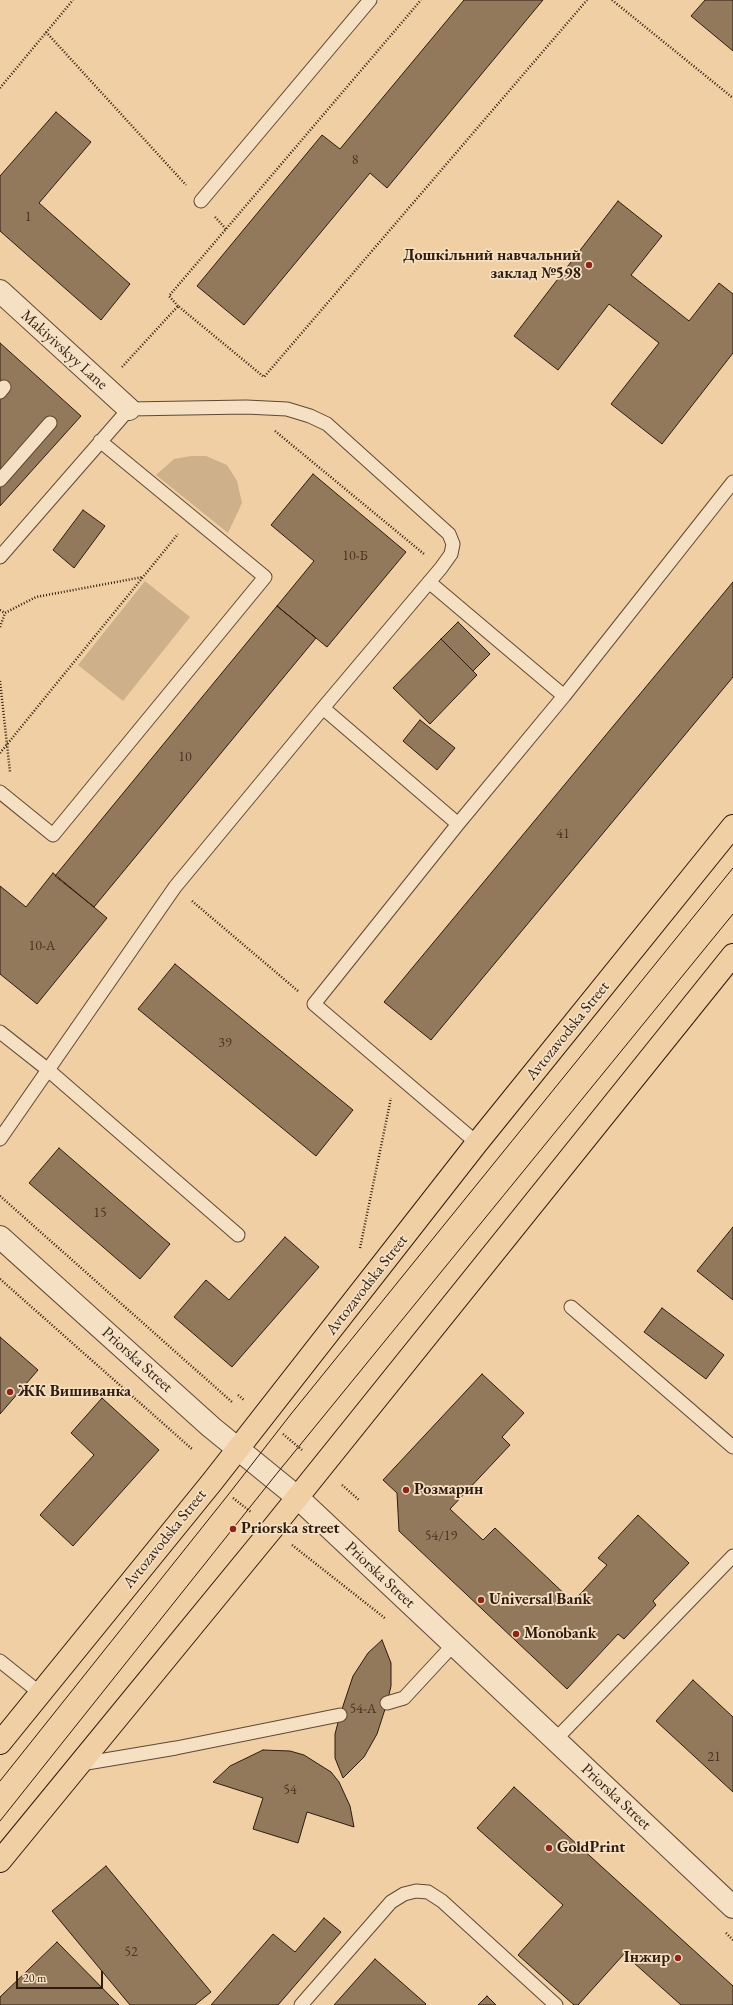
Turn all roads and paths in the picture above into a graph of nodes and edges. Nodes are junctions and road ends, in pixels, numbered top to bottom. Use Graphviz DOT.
graph roads {
  1 [pos="73,0"];
  2 [pos="370,0"];
  3 [pos="421,0"];
  4 [pos="587,0"];
  5 [pos="612,0"];
  6 [pos="46,32"];
  7 [pos="0,88"];
  8 [pos="733,98"];
  9 [pos="201,201"];
  10 [pos="0,292"];
  11 [pos="178,306"];
  12 [pos="104,387"];
  13 [pos="246,406"];
  14 [pos="129,409"];
  15 [pos="50,423"];
  16 [pos="100,441"];
  17 [pos="0,480"];
  18 [pos="733,482"];
  19 [pos="192,517"];
  20 [pos="0,557"];
  21 [pos="441,568"];
  22 [pos="143,576"];
  23 [pos="429,582"];
  24 [pos="0,610"];
  25 [pos="5,613"];
  26 [pos="0,627"];
  27 [pos="0,681"];
  28 [pos="564,696"];
  29 [pos="323,708"];
  30 [pos="8,744"];
  31 [pos="0,753"];
  32 [pos="0,792"];
  33 [pos="13,802"];
  34 [pos="458,824"];
  35 [pos="733,826"];
  36 [pos="175,887"];
  37 [pos="733,955"];
  38 [pos="314,1004"];
  39 [pos="0,1032"];
  40 [pos="47,1069"];
  41 [pos="395,1074"];
  42 [pos="0,1139"];
  43 [pos="478,1143"];
  44 [pos="0,1196"];
  45 [pos="238,1235"];
  46 [pos="0,1237"];
  47 [pos="360,1249"];
  48 [pos="0,1279"];
  49 [pos="571,1307"];
  50 [pos="238,1395"];
  51 [pos="232,1402"];
  52 [pos="263,1417"];
  53 [pos="733,1447"];
  54 [pos="192,1449"];
  55 [pos="237,1449"];
  56 [pos="322,1467"];
  57 [pos="297,1497"];
  58 [pos="359,1500"];
  59 [pos="733,1556"];
  60 [pos="454,1644"];
  61 [pos="0,1661"];
  62 [pos="40,1693"];
  63 [pos="387,1703"];
  64 [pos="340,1715"];
  65 [pos="555,1740"];
  66 [pos="0,1743"];
  67 [pos="81,1764"];
  68 [pos="0,1861"];
  69 [pos="733,1907"];
  70 [pos="301,2005"];
  71 [pos="556,2005"];
  1 -- 6 [label="path"];
  2 -- 9 [label="lane"];
  3 -- 11 [label="path"];
  4 -- 11 [label="path"];
  5 -- 8 [label="path"];
  6 -- 7 [label="path"];
  6 -- 9 [label="path"];
  10 -- 12 [label="street, Makiyivskyy Lane"];
  11 -- 12 [label="path"];
  12 -- 14 [label="street, Makiyivskyy Lane"];
  13 -- 14 [label="lane"];
  13 -- 21 [label="path"];
  13 -- 21 [label="lane"];
  14 -- 16 [label="lane"];
  15 -- 17 [label="lane"];
  16 -- 19 [label="lane"];
  16 -- 20 [label="lane"];
  18 -- 28 [label="lane"];
  19 -- 22 [label="path"];
  19 -- 33 [label="lane"];
  21 -- 23 [label="lane"];
  22 -- 25 [label="path"];
  22 -- 30 [label="path"];
  23 -- 28 [label="lane"];
  23 -- 29 [label="lane"];
  24 -- 25 [label="path"];
  25 -- 26 [label="path"];
  27 -- 30 [label="path"];
  28 -- 34 [label="lane"];
  29 -- 34 [label="lane"];
  29 -- 36 [label="lane"];
  30 -- 31 [label="path"];
  30 -- 33 [label="path"];
  32 -- 33 [label="lane"];
  34 -- 38 [label="lane"];
  35 -- 43 [label="main road, Avtozavodska Street"];
  36 -- 38 [label="path"];
  36 -- 40 [label="lane"];
  37 -- 56 [label="main road"];
  38 -- 41 [label="lane"];
  39 -- 40 [label="lane"];
  40 -- 42 [label="lane"];
  40 -- 45 [label="lane"];
  41 -- 43 [label="lane"];
  41 -- 47 [label="path"];
  43 -- 52 [label="main road, Avtozavodska Street"];
  44 -- 51 [label="path"];
  46 -- 55 [label="street, Priorska Street"];
  48 -- 54 [label="path"];
  49 -- 53 [label="lane"];
  50 -- 52 [label="path"];
  52 -- 55 [label="main road, Avtozavodska Street"];
  52 -- 56 [label="path"];
  55 -- 57 [label="street, Priorska Street"];
  55 -- 62 [label="main road, Avtozavodska Street"];
  56 -- 57 [label="main road"];
  56 -- 58 [label="path"];
  57 -- 60 [label="street, Priorska Street"];
  57 -- 67 [label="main road"];
  59 -- 65 [label="lane"];
  60 -- 63 [label="lane"];
  60 -- 65 [label="street, Priorska Street"];
  61 -- 62 [label="lane"];
  62 -- 66 [label="main road, Avtozavodska Street"];
  64 -- 67 [label="lane"];
  65 -- 69 [label="street, Priorska Street"];
  67 -- 68 [label="main road"];
  70 -- 71 [label="lane"];
}
